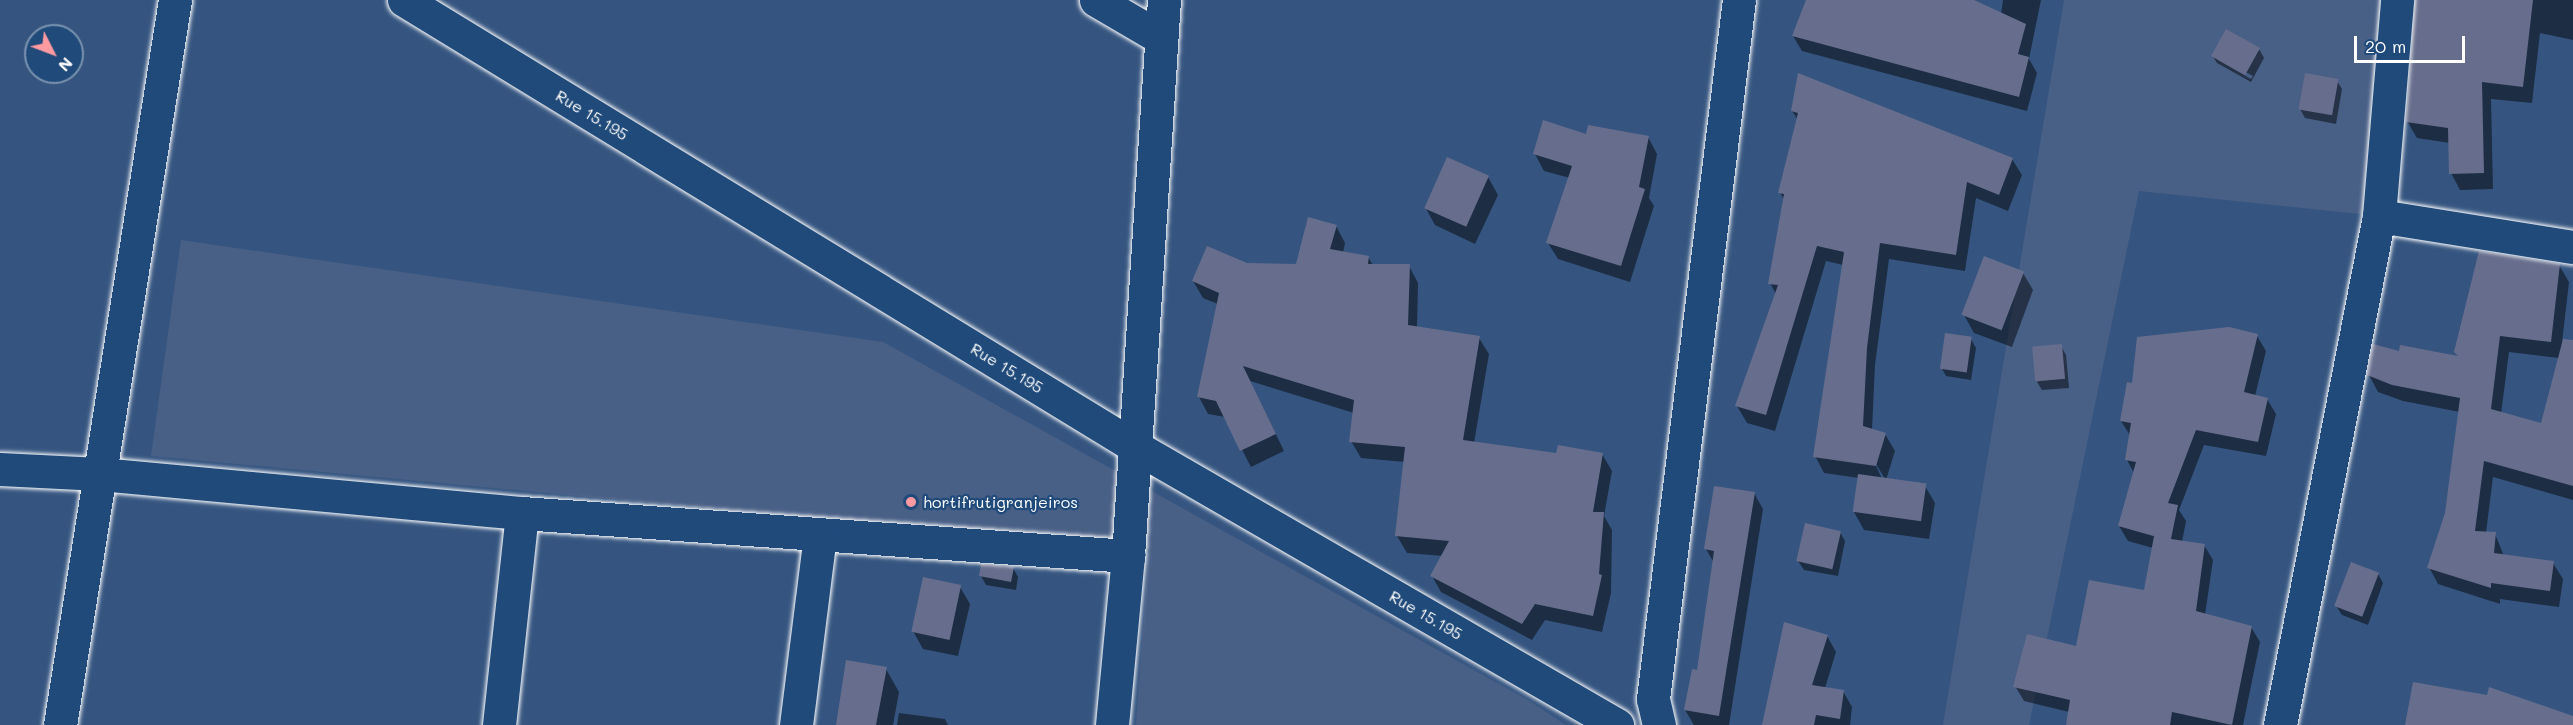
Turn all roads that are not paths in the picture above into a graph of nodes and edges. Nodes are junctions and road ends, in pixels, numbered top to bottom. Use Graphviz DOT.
graph roads {
  1 [pos="174,0"];
  2 [pos="404,0"];
  3 [pos="1096,0"];
  4 [pos="1164,0"];
  5 [pos="1739,0"];
  6 [pos="2397,0"];
  7 [pos="1161,38"];
  8 [pos="2379,216"];
  9 [pos="2573,247"];
  10 [pos="1134,446"];
  11 [pos="0,469"];
  12 [pos="100,474"];
  13 [pos="522,513"];
  14 [pos="820,535"];
  15 [pos="1128,556"];
  16 [pos="60,725"];
  17 [pos="499,725"];
  18 [pos="796,725"];
  19 [pos="1112,725"];
  20 [pos="1617,725"];
  21 [pos="1659,725"];
  22 [pos="2280,725"];
  1 -- 12 [label="street"];
  2 -- 10 [label="street, Rue 15.195"];
  3 -- 7 [label="street"];
  4 -- 7 [label="street"];
  5 -- 21 [label="street"];
  6 -- 8 [label="street"];
  7 -- 10 [label="street"];
  8 -- 9 [label="street"];
  8 -- 22 [label="street"];
  10 -- 15 [label="street"];
  10 -- 20 [label="street, Rue 15.195"];
  11 -- 12 [label="street"];
  12 -- 13 [label="street"];
  12 -- 16 [label="street"];
  13 -- 14 [label="street"];
  13 -- 17 [label="street"];
  14 -- 15 [label="street"];
  14 -- 18 [label="street"];
  15 -- 19 [label="street"];
}
